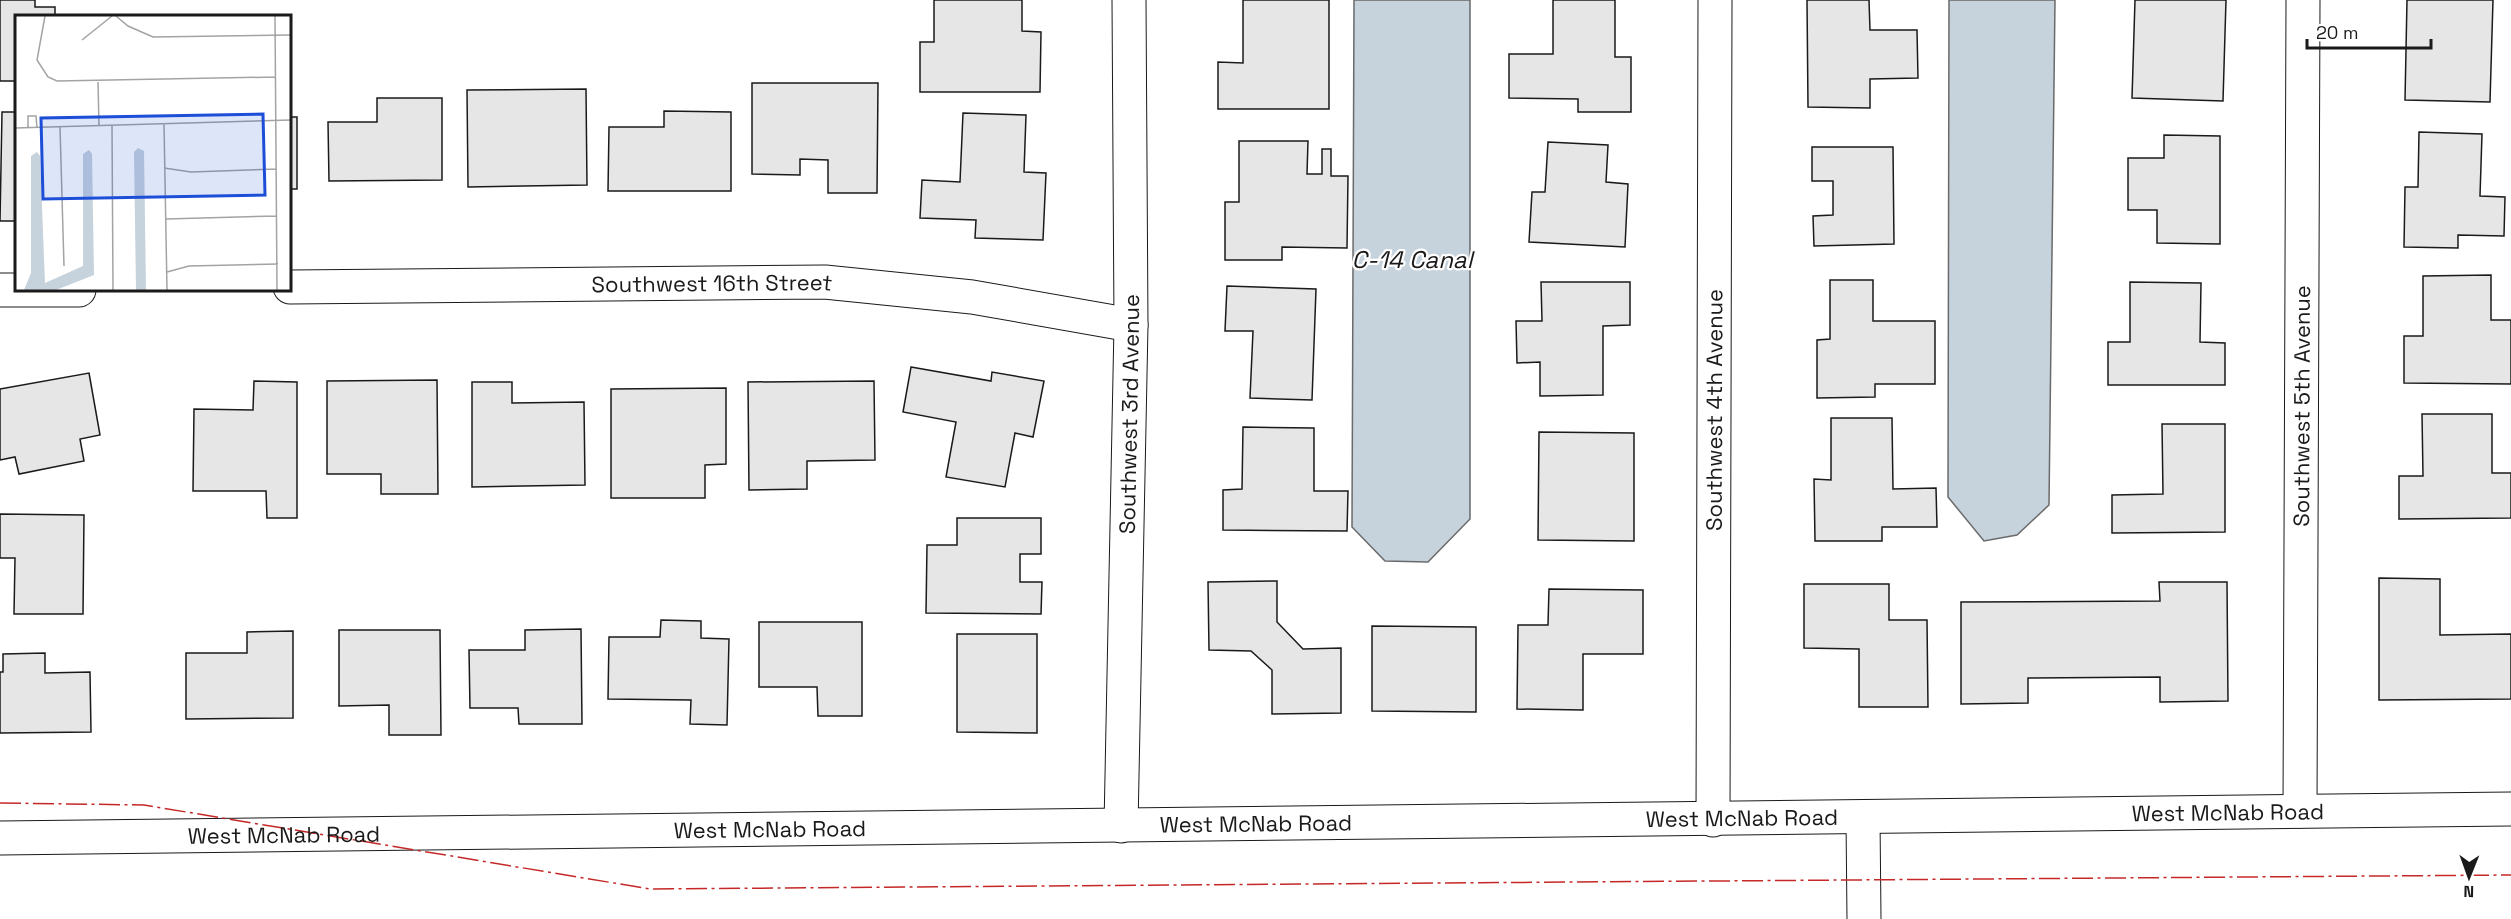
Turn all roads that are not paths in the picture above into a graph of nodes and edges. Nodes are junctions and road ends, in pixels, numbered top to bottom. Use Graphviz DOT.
graph roads {
  1 [pos="1129,0"];
  2 [pos="1715,0"];
  3 [pos="2302,0"];
  4 [pos="291,287"];
  5 [pos="1131,325"];
  6 [pos="2511,809"];
  7 [pos="2300,811"];
  8 [pos="1863,818"];
  9 [pos="1713,820"];
  10 [pos="1121,826"];
  11 [pos="0,838"];
  12 [pos="1864,919"];
  1 -- 5 [label="street, Southwest 3rd Avenue"];
  2 -- 9 [label="street, Southwest 4th Avenue"];
  3 -- 7 [label="street, Southwest 5th Avenue"];
  4 -- 5 [label="street, Southwest 16th Street"];
  5 -- 10 [label="street, Southwest 3rd Avenue"];
  6 -- 7 [label="street, West McNab Road"];
  7 -- 8 [label="street, West McNab Road"];
  8 -- 9 [label="street, West McNab Road"];
  8 -- 12 [label="street"];
  9 -- 10 [label="street, West McNab Road"];
  10 -- 11 [label="street, West McNab Road"];
}
